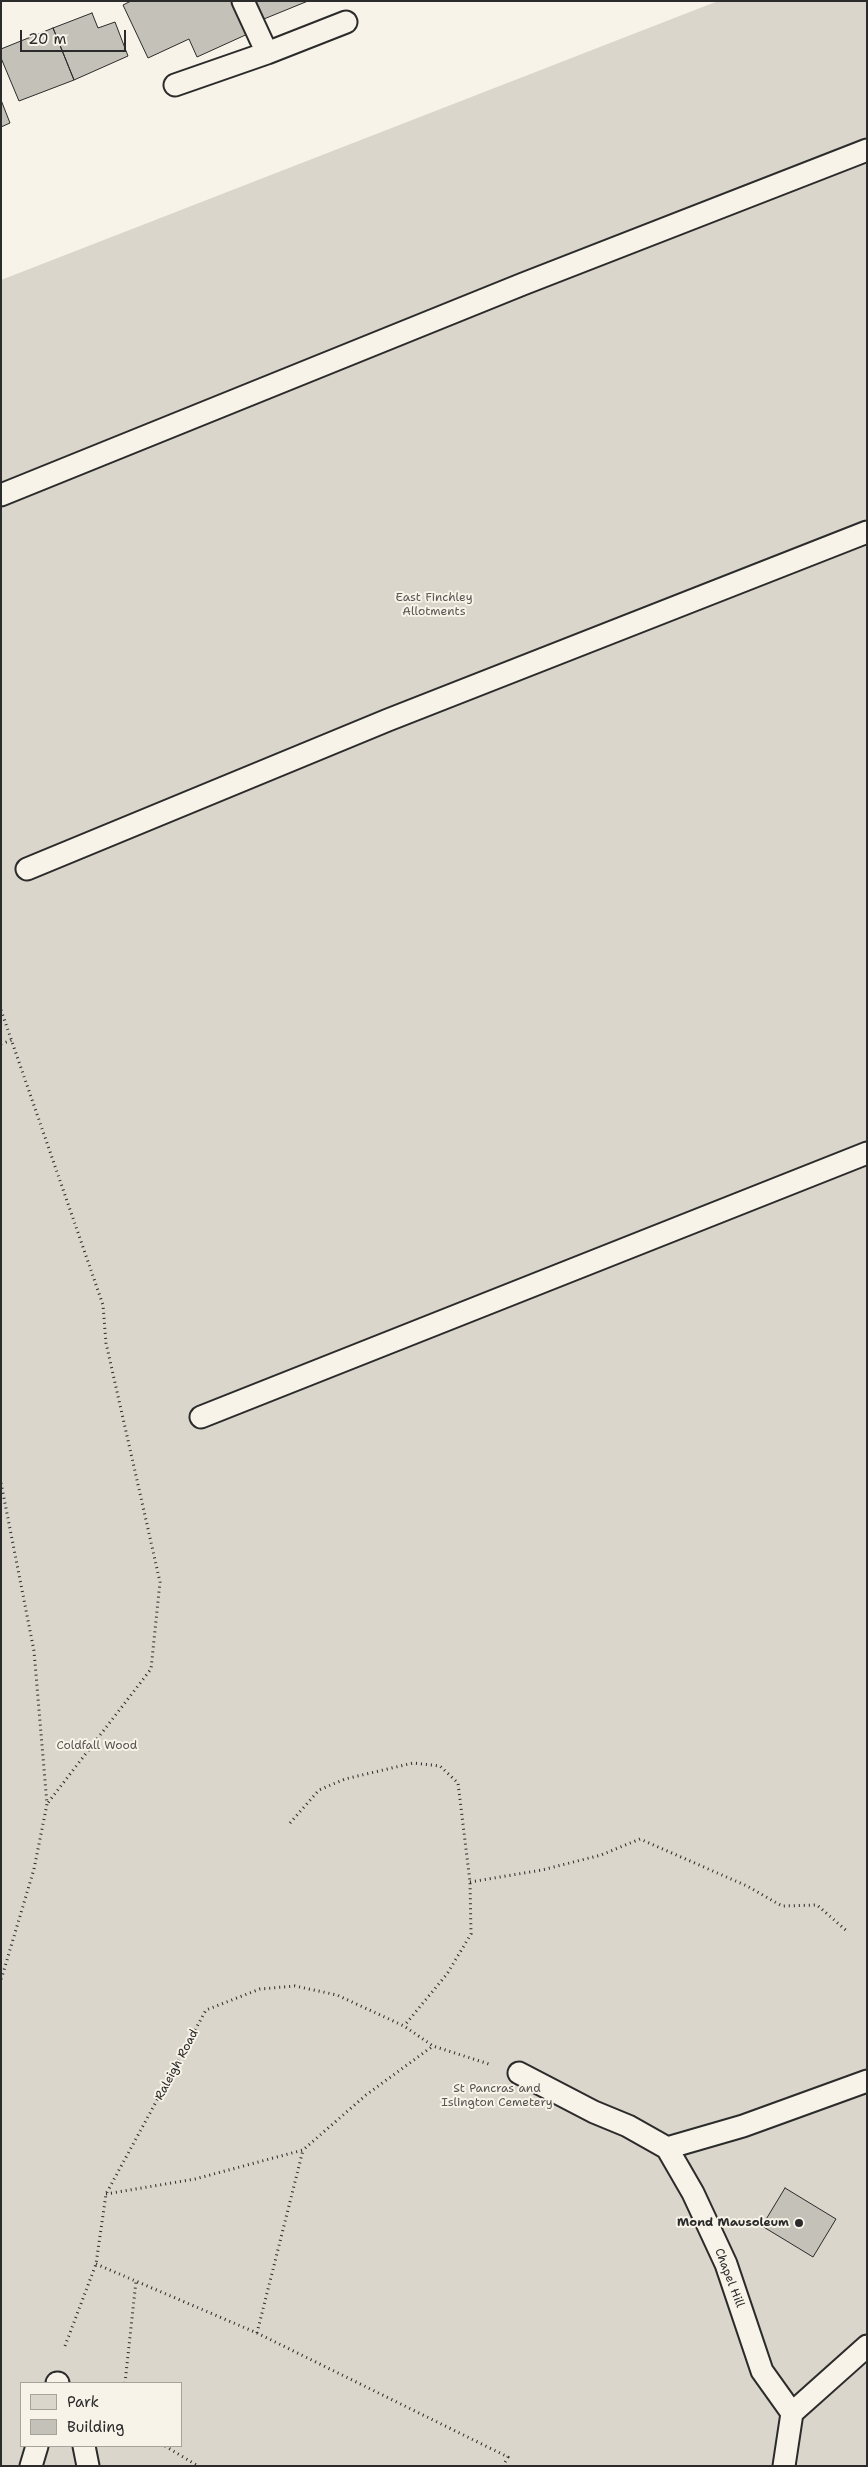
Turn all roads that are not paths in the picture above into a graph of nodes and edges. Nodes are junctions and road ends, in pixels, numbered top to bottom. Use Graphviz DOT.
graph roads {
  1 [pos="243,1"];
  2 [pos="346,22"];
  3 [pos="267,54"];
  4 [pos="176,85"];
  5 [pos="867,150"];
  6 [pos="1,494"];
  7 [pos="867,532"];
  8 [pos="27,869"];
  9 [pos="867,1153"];
  10 [pos="201,1416"];
  11 [pos="519,2073"];
  12 [pos="867,2081"];
  13 [pos="668,2148"];
  14 [pos="867,2346"];
  15 [pos="792,2413"];
  16 [pos="37,2447"];
  17 [pos="84,2447"];
  18 [pos="31,2466"];
  19 [pos="88,2466"];
  20 [pos="784,2466"];
  1 -- 3 [label="lane"];
  2 -- 3 [label="lane"];
  3 -- 4 [label="lane"];
  5 -- 6 [label="lane"];
  7 -- 8 [label="lane"];
  9 -- 10 [label="lane"];
  11 -- 13 [label="lane"];
  12 -- 13 [label="lane"];
  13 -- 15 [label="lane, Chapel Hill"];
  14 -- 15 [label="lane"];
  15 -- 20 [label="lane"];
  16 -- 18 [label="lane"];
  17 -- 19 [label="lane"];
}
